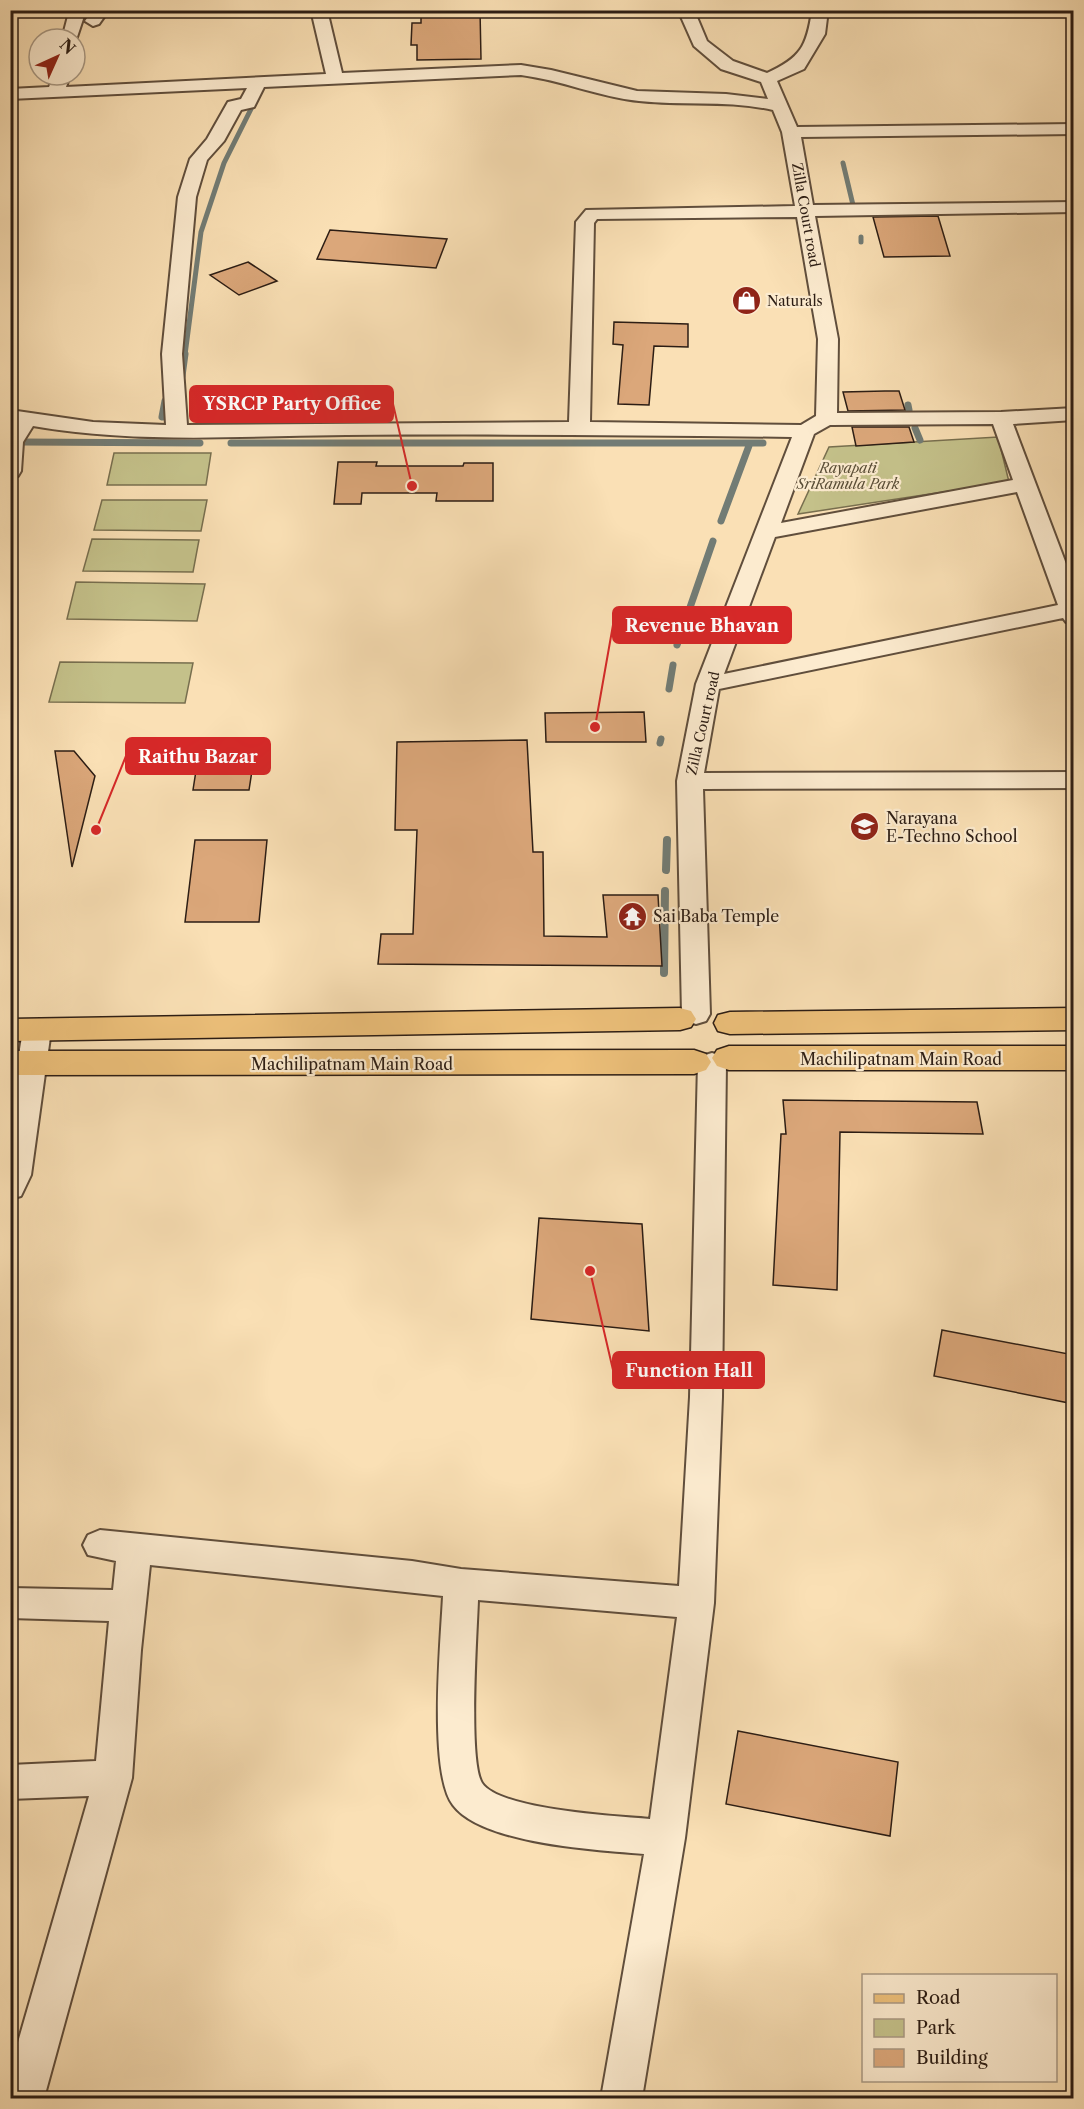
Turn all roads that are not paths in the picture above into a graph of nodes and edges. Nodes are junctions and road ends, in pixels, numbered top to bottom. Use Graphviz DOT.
graph roads {
  1 [pos="319,10"];
  2 [pos="686,10"];
  3 [pos="820,10"];
  4 [pos="76,16"];
  5 [pos="73,27"];
  6 [pos="335,77"];
  7 [pos="768,79"];
  8 [pos="257,84"];
  9 [pos="58,87"];
  10 [pos="56,92"];
  11 [pos="10,94"];
  12 [pos="778,106"];
  13 [pos="1074,129"];
  14 [pos="791,132"];
  15 [pos="1074,207"];
  16 [pos="807,213"];
  17 [pos="1074,414"];
  18 [pos="19,418"];
  19 [pos="1001,418"];
  20 [pos="826,419"];
  21 [pos="579,427"];
  22 [pos="805,430"];
  23 [pos="177,431"];
  24 [pos="10,471"];
  25 [pos="1024,484"];
  26 [pos="766,532"];
  27 [pos="1072,612"];
  28 [pos="708,684"];
  29 [pos="1074,780"];
  30 [pos="690,781"];
  31 [pos="688,1017"];
  32 [pos="1074,1019"];
  33 [pos="730,1023"];
  34 [pos="24,1030"];
  35 [pos="1074,1058"];
  36 [pos="712,1061"];
  37 [pos="21,1063"];
  38 [pos="10,1188"];
  39 [pos="461,1584"];
  40 [pos="10,1603"];
  41 [pos="696,1603"];
  42 [pos="128,1606"];
  43 [pos="113,1778"];
  44 [pos="10,1782"];
  45 [pos="666,1838"];
  46 [pos="23,2098"];
  47 [pos="622,2098"];
  1 -- 6 [label="street"];
  2 -- 7 [label="street"];
  3 -- 7 [label="street"];
  4 -- 5 [label="street"];
  6 -- 8 [label="street"];
  6 -- 12 [label="street"];
  7 -- 12 [label="street, Zilla Court road"];
  8 -- 10 [label="street"];
  8 -- 23 [label="street"];
  9 -- 10 [label="street"];
  10 -- 11 [label="street"];
  12 -- 14 [label="street, Zilla Court road"];
  13 -- 14 [label="street"];
  14 -- 16 [label="street, Zilla Court road"];
  15 -- 16 [label="street"];
  16 -- 20 [label="street, Zilla Court road"];
  16 -- 21 [label="street"];
  17 -- 19 [label="street"];
  18 -- 23 [label="street"];
  18 -- 24 [label="street"];
  19 -- 20 [label="street"];
  19 -- 25 [label="street"];
  20 -- 22 [label="street"];
  21 -- 22 [label="street"];
  21 -- 23 [label="street"];
  22 -- 26 [label="street, Zilla Court road"];
  25 -- 26 [label="street"];
  25 -- 27 [label="street"];
  26 -- 28 [label="street, Zilla Court road"];
  27 -- 28 [label="street"];
  28 -- 30 [label="street, Zilla Court road"];
  29 -- 30 [label="street"];
  30 -- 31 [label="street, Zilla Court road"];
  31 -- 33 [label="main road"];
  31 -- 34 [label="main road"];
  31 -- 36 [label="main road"];
  32 -- 33 [label="main road"];
  33 -- 36 [label="main road"];
  34 -- 37 [label="street"];
  35 -- 36 [label="main road, Machilipatnam Main Road"];
  36 -- 37 [label="main road, Machilipatnam Main Road"];
  36 -- 41 [label="street"];
  37 -- 38 [label="street"];
  39 -- 41 [label="street"];
  39 -- 42 [label="street"];
  39 -- 45 [label="street"];
  40 -- 42 [label="street"];
  41 -- 45 [label="street"];
  42 -- 43 [label="street"];
  43 -- 44 [label="street"];
  43 -- 46 [label="street"];
  45 -- 47 [label="street"];
}
